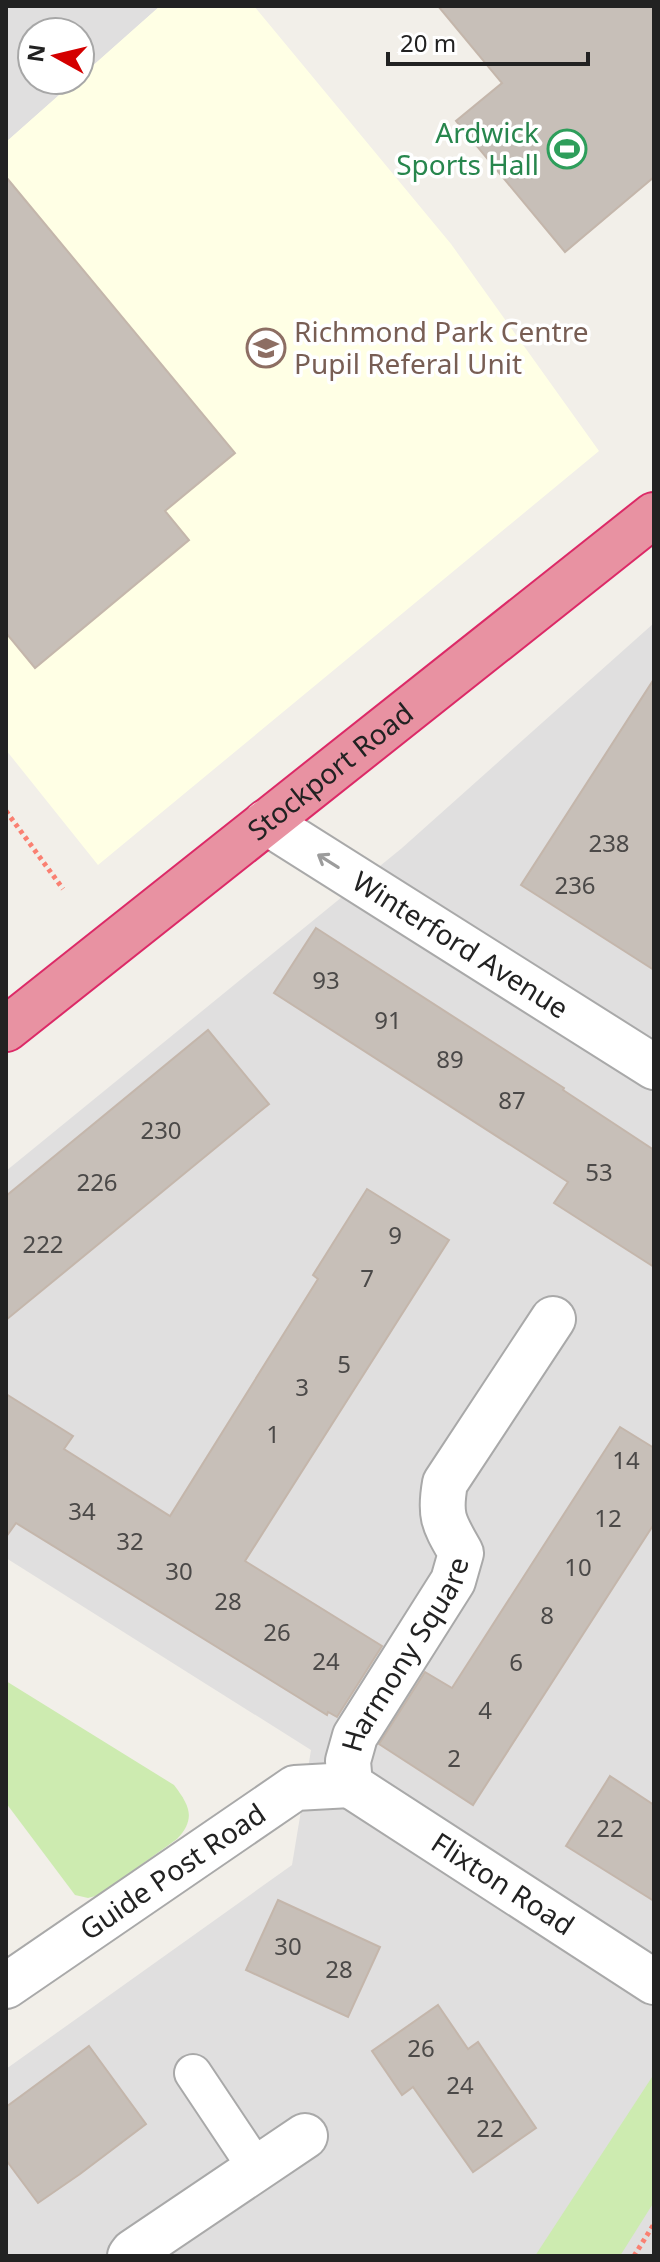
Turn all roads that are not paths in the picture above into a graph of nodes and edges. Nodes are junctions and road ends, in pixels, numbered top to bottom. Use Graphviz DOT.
graph roads {
  1 [pos="654,515"];
  2 [pos="266,822"];
  3 [pos="6,1029"];
  4 [pos="654,1067"];
  5 [pos="553,1319"];
  6 [pos="350,1785"];
  7 [pos="654,1982"];
  8 [pos="6,1986"];
  9 [pos="193,2073"];
  10 [pos="305,2136"];
  11 [pos="257,2169"];
  12 [pos="130,2256"];
  1 -- 2 [label="highway, Stockport Road"];
  2 -- 3 [label="highway, Stockport Road"];
  4 -- 2 [label="street, Winterford Avenue, one-way"];
  5 -- 6 [label="street, Harmony Square"];
  6 -- 7 [label="street, Flixton Road"];
  6 -- 8 [label="street, Guide Post Road"];
  9 -- 11 [label="lane"];
  10 -- 11 [label="street"];
  11 -- 12 [label="street"];
}
